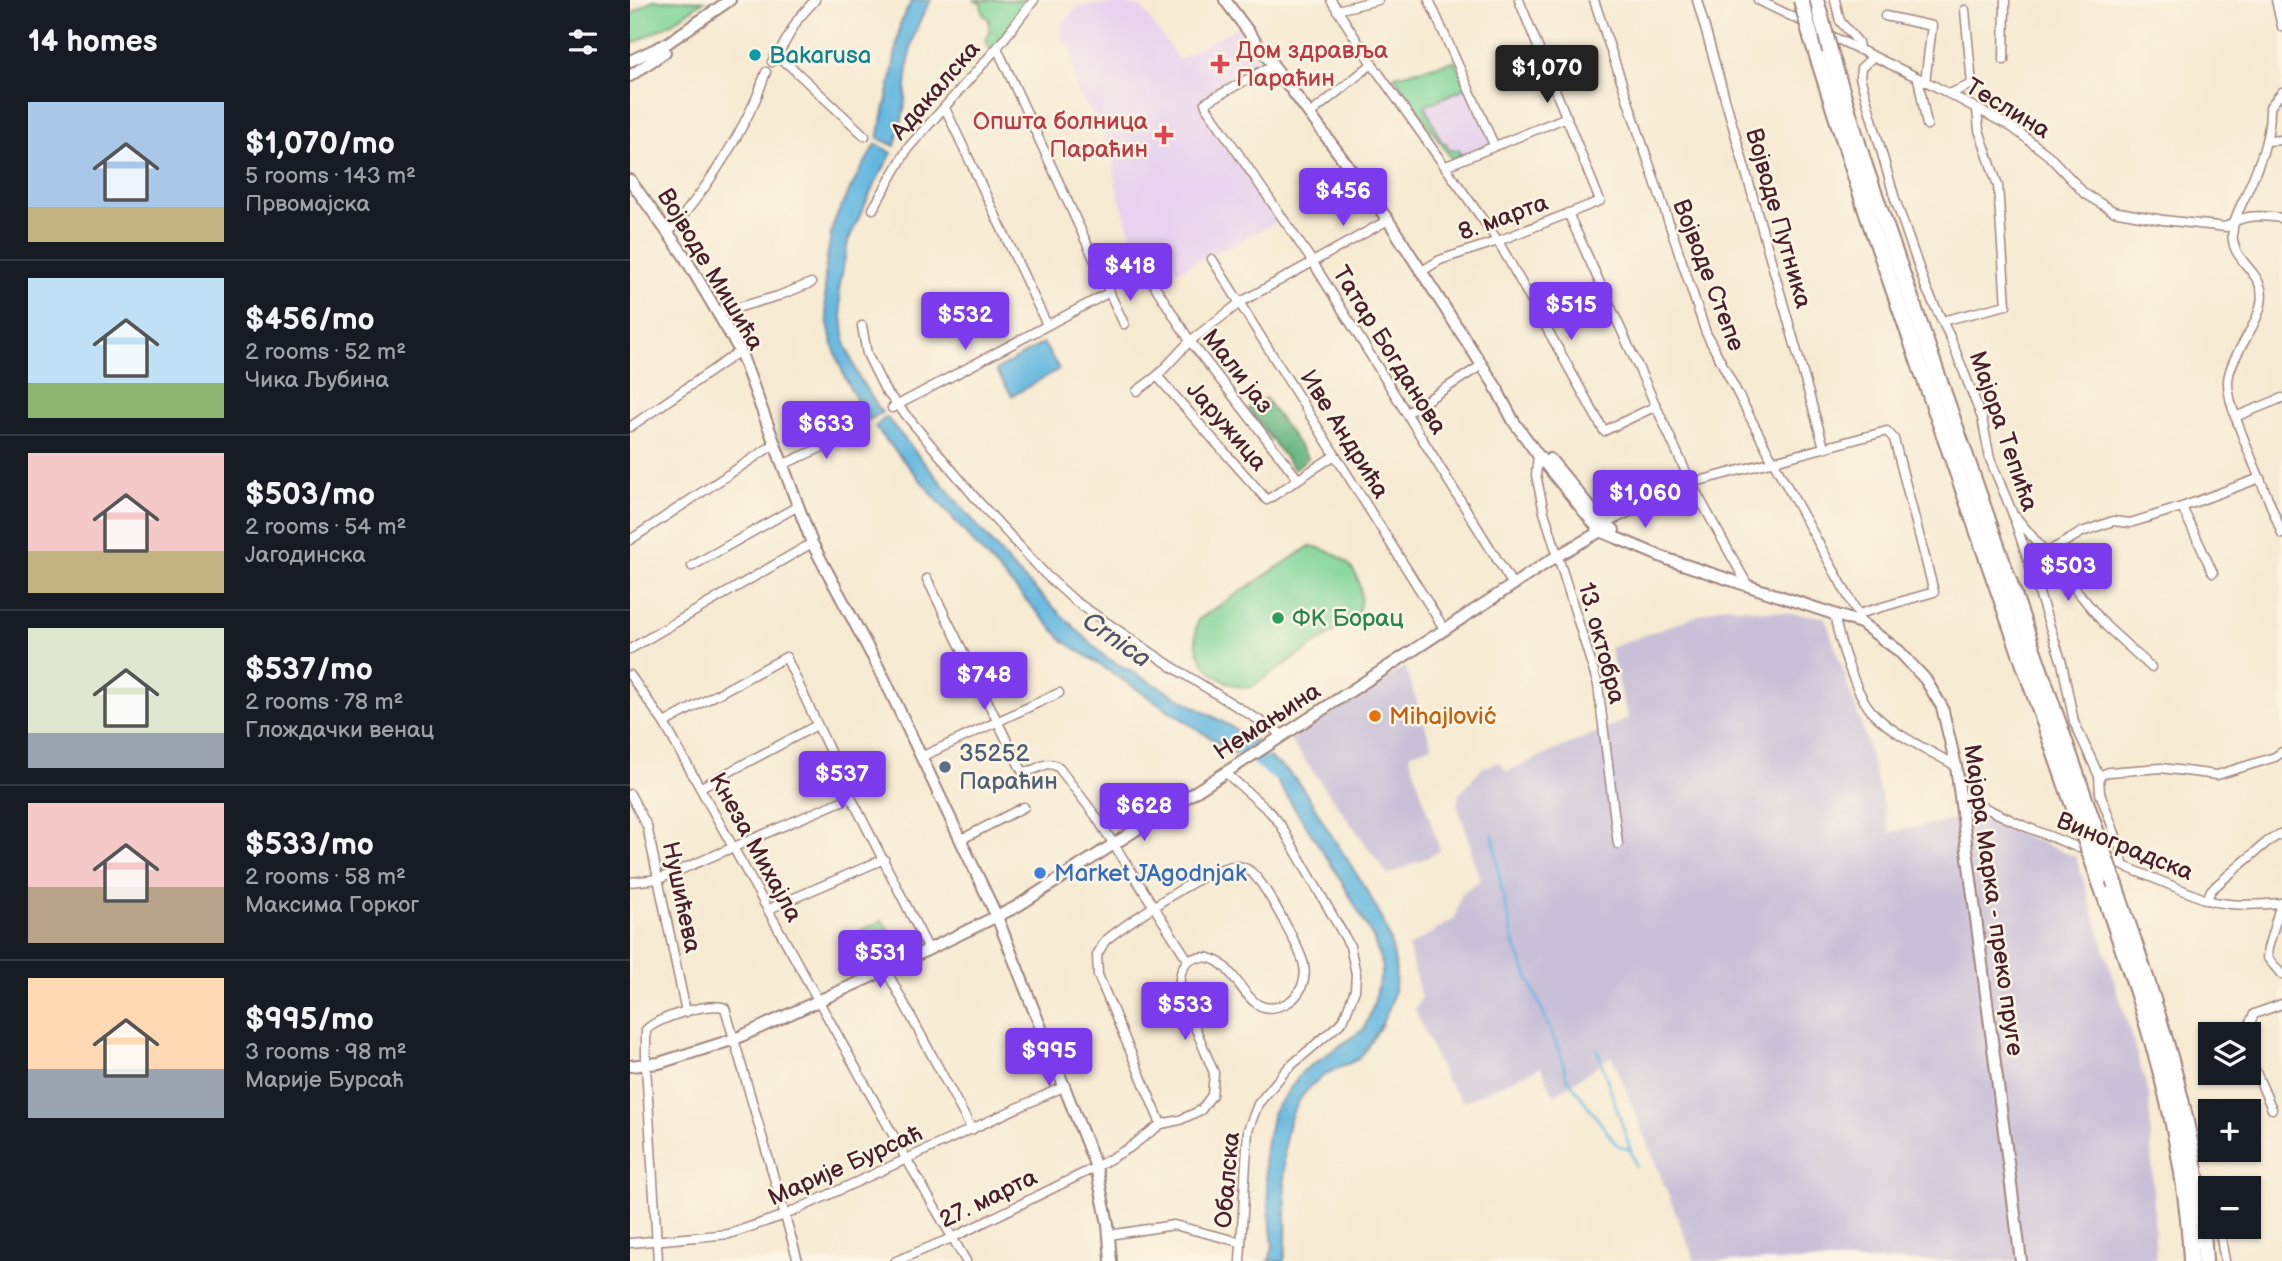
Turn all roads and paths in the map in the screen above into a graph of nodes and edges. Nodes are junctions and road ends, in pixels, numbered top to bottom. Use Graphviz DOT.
graph roads {
  1 [pos="730,0"];
  2 [pos="815,0"];
  3 [pos="1034,0"];
  4 [pos="1225,0"];
  5 [pos="1331,0"];
  6 [pos="1378,0"];
  7 [pos="1429,0"];
  8 [pos="1519,0"];
  9 [pos="1594,0"];
  10 [pos="1697,0"];
  11 [pos="1758,0"];
  12 [pos="1801,0"];
  13 [pos="1835,0"];
  14 [pos="2006,0"];
  15 [pos="2276,0"];
  16 [pos="1818,7"];
  17 [pos="1337,10"];
  18 [pos="1965,10"];
  19 [pos="1885,16"];
  20 [pos="2282,27"];
  21 [pos="681,35"];
  22 [pos="997,48"];
  23 [pos="1860,50"];
  24 [pos="1873,57"];
  25 [pos="2004,60"];
  26 [pos="630,61"];
  27 [pos="1372,64"];
  28 [pos="1273,65"];
  29 [pos="766,72"];
  30 [pos="630,76"];
  31 [pos="1922,80"];
  32 [pos="1949,94"];
  33 [pos="2281,95"];
  34 [pos="946,108"];
  35 [pos="1977,110"];
  36 [pos="1310,114"];
  37 [pos="1567,117"];
  38 [pos="1927,125"];
  39 [pos="865,136"];
  40 [pos="2282,140"];
  41 [pos="2266,141"];
  42 [pos="1494,145"];
  43 [pos="1446,166"];
  44 [pos="630,180"];
  45 [pos="873,209"];
  46 [pos="1567,214"];
  47 [pos="2282,218"];
  48 [pos="1388,220"];
  49 [pos="2235,220"];
  50 [pos="669,232"];
  51 [pos="1498,241"];
  52 [pos="1212,259"];
  53 [pos="1312,261"];
  54 [pos="1422,271"];
  55 [pos="811,283"];
  56 [pos="1153,283"];
  57 [pos="1110,292"];
  58 [pos="1241,302"];
  59 [pos="719,313"];
  60 [pos="1942,321"];
  61 [pos="1124,324"];
  62 [pos="1046,325"];
  63 [pos="862,326"];
  64 [pos="1190,341"];
  65 [pos="740,351"];
  66 [pos="1482,365"];
  67 [pos="1157,376"];
  68 [pos="1495,386"];
  69 [pos="1137,391"];
  70 [pos="2282,398"];
  71 [pos="1656,406"];
  72 [pos="895,407"];
  73 [pos="1407,413"];
  74 [pos="2235,417"];
  75 [pos="630,427"];
  76 [pos="857,432"];
  77 [pos="776,443"];
  78 [pos="1824,447"];
  79 [pos="1335,455"];
  80 [pos="1538,455"];
  81 [pos="1773,461"];
  82 [pos="784,464"];
  83 [pos="2259,478"];
  84 [pos="1298,479"];
  85 [pos="1691,482"];
  86 [pos="798,506"];
  87 [pos="2182,507"];
  88 [pos="2012,512"];
  89 [pos="2279,514"];
  90 [pos="1605,525"];
  91 [pos="2282,534"];
  92 [pos="630,540"];
  93 [pos="812,543"];
  94 [pos="2046,553"];
  95 [pos="1557,556"];
  96 [pos="692,566"];
  97 [pos="2213,573"];
  98 [pos="927,579"];
  99 [pos="1746,584"];
  100 [pos="1513,585"];
  101 [pos="1834,614"];
  102 [pos="1860,618"];
  103 [pos="1445,630"];
  104 [pos="630,649"];
  105 [pos="2151,667"];
  106 [pos="630,675"];
  107 [pos="1059,693"];
  108 [pos="996,722"];
  109 [pos="664,723"];
  110 [pos="817,725"];
  111 [pos="1280,738"];
  112 [pos="2282,752"];
  113 [pos="921,757"];
  114 [pos="1956,766"];
  115 [pos="1228,771"];
  116 [pos="2099,776"];
  117 [pos="701,787"];
  118 [pos="630,794"];
  119 [pos="1960,796"];
  120 [pos="851,797"];
  121 [pos="1024,807"];
  122 [pos="2282,833"];
  123 [pos="960,839"];
  124 [pos="1114,844"];
  125 [pos="1618,844"];
  126 [pos="734,848"];
  127 [pos="884,859"];
  128 [pos="2123,865"];
  129 [pos="659,879"];
  130 [pos="630,882"];
  131 [pos="2207,900"];
  132 [pos="2281,903"];
  133 [pos="1155,907"];
  134 [pos="769,908"];
  135 [pos="996,917"];
  136 [pos="929,950"];
  137 [pos="1188,960"];
  138 [pos="886,971"];
  139 [pos="2282,975"];
  140 [pos="819,1002"];
  141 [pos="2282,1004"];
  142 [pos="686,1012"];
  143 [pos="2250,1022"];
  144 [pos="735,1039"];
  145 [pos="630,1066"];
  146 [pos="646,1066"];
  147 [pos="2261,1084"];
  148 [pos="1065,1086"];
  149 [pos="2272,1109"];
  150 [pos="1161,1124"];
  151 [pos="972,1129"];
  152 [pos="907,1160"];
  153 [pos="1096,1167"];
  154 [pos="785,1215"];
  155 [pos="1109,1235"];
  156 [pos="954,1237"];
  157 [pos="2221,1239"];
  158 [pos="657,1241"];
  159 [pos="1240,1242"];
  160 [pos="630,1243"];
  161 [pos="658,1261"];
  162 [pos="798,1261"];
  163 [pos="896,1261"];
  164 [pos="966,1261"];
  165 [pos="1111,1261"];
  166 [pos="1240,1261"];
  167 [pos="2021,1261"];
  168 [pos="2191,1261"];
  169 [pos="2204,1261"];
  170 [pos="2225,1261"];
  1 -- 21 [label="street"];
  2 -- 39 [label="street"];
  3 -- 22 [label="street, Адакалска"];
  4 -- 28 [label="street"];
  5 -- 17 [label="street"];
  6 -- 17 [label="street"];
  7 -- 42 [label="street"];
  8 -- 37 [label="street"];
  9 -- 81 [label="street, Војводе Степе"];
  10 -- 78 [label="street, Војводе Путника"];
  11 -- 23 [label="street, Теслина"];
  12 -- 168 [label="highway, bridge"];
  13 -- 23 [label="street"];
  14 -- 25 [label="street"];
  15 -- 20 [label="street"];
  16 -- 169 [label="highway, bridge"];
  17 -- 27 [label="street"];
  18 -- 32 [label="street"];
  19 -- 31 [label="street"];
  21 -- 26 [label="street"];
  21 -- 30 [label="street"];
  22 -- 34 [label="street, Адакалска"];
  22 -- 57 [label="street"];
  23 -- 24 [label="street, Теслина"];
  24 -- 31 [label="street, Теслина"];
  24 -- 60 [label="street, Мајора Тепића"];
  27 -- 36 [label="street"];
  27 -- 43 [label="street"];
  28 -- 36 [label="street"];
  28 -- 53 [label="street, Татар Богданова"];
  29 -- 50 [label="street"];
  31 -- 32 [label="street, Теслина"];
  31 -- 38 [label="street"];
  32 -- 35 [label="street, Теслина"];
  33 -- 41 [label="street"];
  34 -- 45 [label="street, Адакалска"];
  34 -- 62 [label="street"];
  35 -- 49 [label="street, Теслина"];
  35 -- 60 [label="street"];
  36 -- 48 [label="street"];
  37 -- 42 [label="street"];
  37 -- 46 [label="street, 8. марта"];
  40 -- 41 [label="street"];
  41 -- 49 [label="street"];
  42 -- 43 [label="street"];
  43 -- 51 [label="street"];
  44 -- 50 [label="street, Војводе Мишића"];
  46 -- 51 [label="street, 8. марта"];
  46 -- 71 [label="street"];
  47 -- 49 [label="street, Теслина"];
  48 -- 53 [label="street"];
  48 -- 54 [label="street"];
  49 -- 74 [label="street"];
  50 -- 59 [label="street, Војводе Мишића"];
  51 -- 54 [label="street, 8. марта"];
  51 -- 71 [label="street"];
  52 -- 58 [label="street, Иве Андрића"];
  53 -- 58 [label="street"];
  53 -- 73 [label="street, Татар Богданова"];
  54 -- 66 [label="street"];
  55 -- 59 [label="street"];
  56 -- 64 [label="street, Мали јаз"];
  57 -- 61 [label="street"];
  57 -- 62 [label="street"];
  58 -- 64 [label="street"];
  58 -- 79 [label="street, Иве Андрића"];
  59 -- 65 [label="street, Војводе Мишића"];
  60 -- 88 [label="street, Мајора Тепића"];
  62 -- 72 [label="street"];
  63 -- 72 [label="street"];
  64 -- 67 [label="street"];
  64 -- 84 [label="street, Мали јаз"];
  65 -- 75 [label="street"];
  65 -- 77 [label="street, Војводе Мишића"];
  66 -- 68 [label="street"];
  66 -- 73 [label="street"];
  67 -- 69 [label="street"];
  67 -- 84 [label="street, Јаружица"];
  68 -- 80 [label="street"];
  68 -- 90 [label="street"];
  70 -- 74 [label="street"];
  71 -- 85 [label="street"];
  72 -- 111 [label="street"];
  73 -- 100 [label="street, Татар Богданова"];
  74 -- 83 [label="street"];
  76 -- 82 [label="street"];
  77 -- 82 [label="street, Војводе Мишића"];
  77 -- 92 [label="street"];
  78 -- 81 [label="street"];
  78 -- 102 [label="street"];
  79 -- 84 [label="street"];
  79 -- 103 [label="street, Иве Андрића"];
  80 -- 90 [label="street"];
  80 -- 95 [label="street, 13. октобра"];
  81 -- 85 [label="street"];
  81 -- 102 [label="street, Војводе Степе"];
  82 -- 86 [label="street, Војводе Мишића"];
  83 -- 87 [label="street"];
  83 -- 89 [label="street"];
  85 -- 90 [label="street"];
  85 -- 99 [label="street"];
  86 -- 93 [label="street, Војводе Мишића"];
  86 -- 96 [label="street"];
  87 -- 94 [label="street"];
  87 -- 97 [label="street"];
  88 -- 94 [label="street"];
  88 -- 116 [label="street, Мајора Тепића"];
  89 -- 91 [label="street"];
  90 -- 95 [label="street, Немањина"];
  90 -- 99 [label="street, Мајора Марка - преко пруге"];
  93 -- 104 [label="street"];
  93 -- 113 [label="street, Војводе Мишића"];
  94 -- 105 [label="street"];
  95 -- 100 [label="street, Немањина"];
  95 -- 125 [label="street, 13. октобра"];
  98 -- 108 [label="street"];
  99 -- 101 [label="street, Мајора Марка - преко пруге"];
  100 -- 103 [label="street, Немањина"];
  101 -- 102 [label="street, Мајора Марка - преко пруге"];
  101 -- 114 [label="street"];
  102 -- 114 [label="street, Мајора Марка - преко пруге"];
  103 -- 111 [label="street, Немањина"];
  106 -- 109 [label="street, Кнеза Михајла"];
  107 -- 108 [label="street"];
  108 -- 113 [label="street"];
  108 -- 124 [label="street"];
  109 -- 110 [label="street"];
  109 -- 117 [label="street, Кнеза Михајла"];
  110 -- 117 [label="street"];
  110 -- 120 [label="street"];
  111 -- 115 [label="street, Немањина"];
  112 -- 116 [label="street"];
  113 -- 123 [label="street, Војводе Мишића"];
  114 -- 119 [label="street, Мајора Марка - преко пруге"];
  115 -- 124 [label="street, Немањина"];
  115 -- 159 [label="street, Обалска"];
  116 -- 128 [label="street, Мајора Тепића"];
  117 -- 126 [label="street, Кнеза Михајла"];
  118 -- 129 [label="street, Нушићева"];
  119 -- 128 [label="street, Виноградска"];
  119 -- 167 [label="street, Мајора Марка - преко пруге"];
  120 -- 126 [label="street"];
  120 -- 127 [label="street"];
  121 -- 123 [label="street"];
  122 -- 131 [label="street"];
  123 -- 135 [label="street, Војводе Мишића"];
  124 -- 133 [label="street"];
  124 -- 135 [label="street, Немањина"];
  126 -- 129 [label="street"];
  126 -- 134 [label="street, Кнеза Михајла"];
  127 -- 134 [label="street"];
  127 -- 136 [label="street"];
  128 -- 131 [label="street, Виноградска"];
  129 -- 130 [label="street"];
  129 -- 142 [label="street, Нушићева"];
  131 -- 132 [label="street, Виноградска"];
  132 -- 139 [label="street"];
  133 -- 137 [label="street"];
  133 -- 137 [label="street"];
  133 -- 150 [label="street"];
  134 -- 140 [label="street, Кнеза Михајла"];
  135 -- 136 [label="street, Немањина"];
  135 -- 148 [label="street, Војводе Мишића"];
  136 -- 138 [label="street, Немањина"];
  137 -- 150 [label="street, 27. марта"];
  138 -- 140 [label="street, Немањина"];
  138 -- 151 [label="street"];
  140 -- 144 [label="street, Немањина"];
  140 -- 152 [label="street, Кнеза Михајла"];
  141 -- 143 [label="street"];
  142 -- 144 [label="street"];
  142 -- 146 [label="street"];
  144 -- 146 [label="street, Немањина"];
  144 -- 154 [label="street"];
  145 -- 146 [label="street, Немањина"];
  146 -- 158 [label="street"];
  147 -- 149 [label="street"];
  148 -- 151 [label="street, Марије Бурсаћ"];
  148 -- 153 [label="street, Војводе Мишића"];
  150 -- 153 [label="street, 27. марта"];
  151 -- 152 [label="street, Марије Бурсаћ"];
  152 -- 154 [label="street, Марије Бурсаћ"];
  152 -- 156 [label="street, Кнеза Михајла"];
  153 -- 155 [label="street, Војводе Мишића"];
  153 -- 156 [label="street, 27. марта"];
  154 -- 158 [label="street, Марије Бурсаћ"];
  154 -- 162 [label="street"];
  155 -- 159 [label="street"];
  155 -- 165 [label="street, Војводе Мишића"];
  156 -- 163 [label="street, 27. марта"];
  156 -- 164 [label="street, Кнеза Михајла"];
  157 -- 170 [label="street"];
  158 -- 160 [label="street, Марије Бурсаћ"];
  158 -- 161 [label="street"];
  159 -- 166 [label="street, Обалска"];
}
